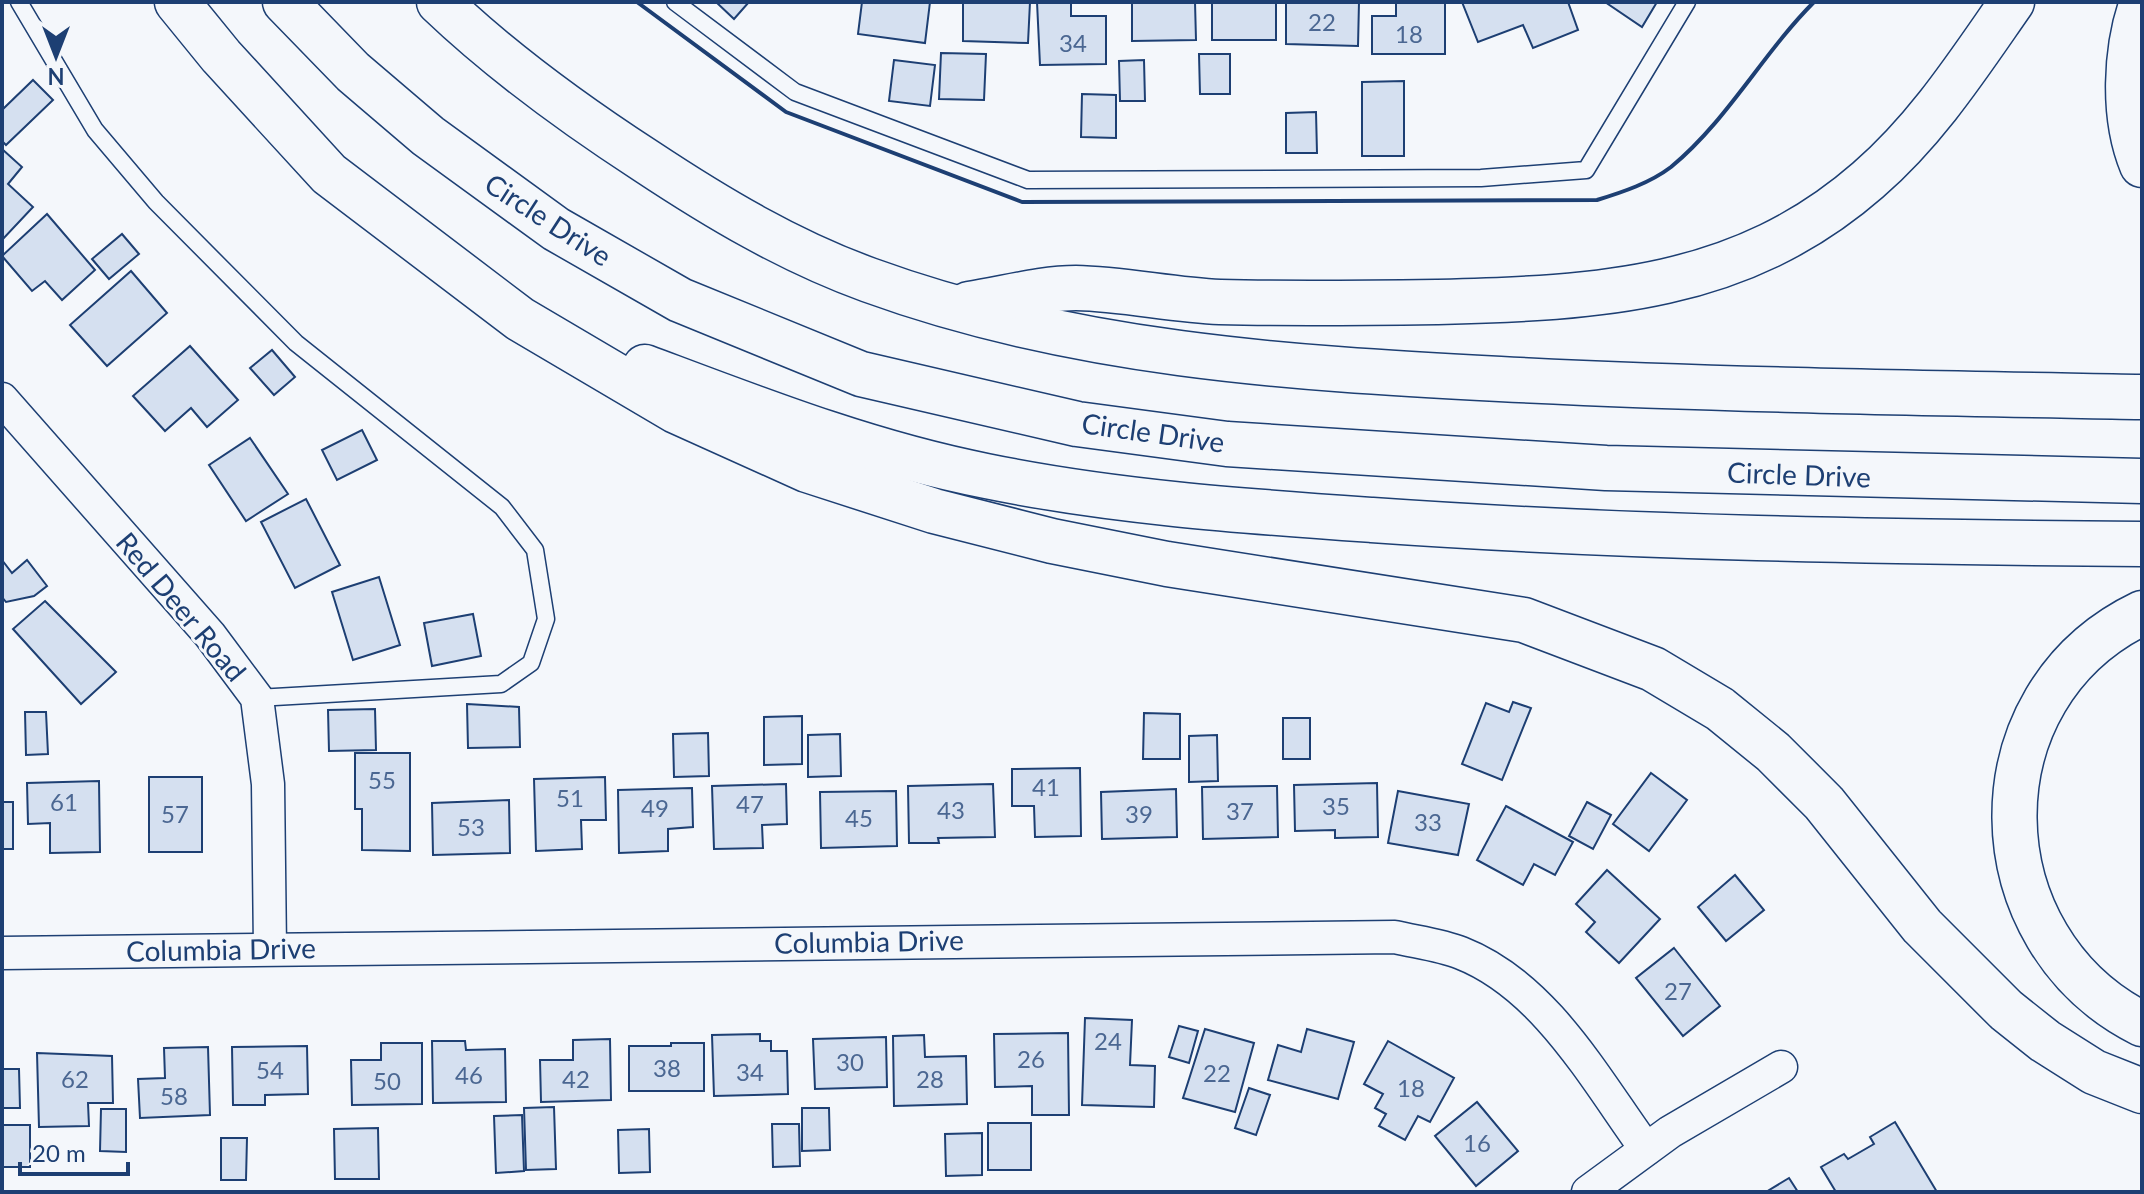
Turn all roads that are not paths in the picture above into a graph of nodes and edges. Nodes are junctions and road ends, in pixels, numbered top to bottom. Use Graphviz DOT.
graph roads {
  1 [pos="19,2"];
  2 [pos="177,2"];
  3 [pos="285,2"];
  4 [pos="439,2"];
  5 [pos="675,2"];
  6 [pos="1687,2"];
  7 [pos="2012,2"];
  8 [pos="2142,2"];
  9 [pos="2142,165"];
  10 [pos="946,307"];
  11 [pos="520,319"];
  12 [pos="2142,397"];
  13 [pos="2,399"];
  14 [pos="2142,481"];
  15 [pos="2142,544"];
  16 [pos="2142,613"];
  17 [pos="257,698"];
  18 [pos="270,949"];
  19 [pos="2,953"];
  20 [pos="2142,1024"];
  21 [pos="1781,1067"];
  22 [pos="2142,1091"];
  23 [pos="1646,1149"];
  24 [pos="1588,1192"];
  1 -- 17 [label="lane"];
  2 -- 11 [label="highway"];
  3 -- 14 [label="highway, Circle Drive"];
  4 -- 10 [label="highway"];
  5 -- 6 [label="lane"];
  7 -- 10 [label="highway"];
  8 -- 9 [label="highway"];
  10 -- 12 [label="highway"];
  11 -- 15 [label="highway"];
  11 -- 22 [label="highway"];
  13 -- 17 [label="street, Red Deer Road"];
  16 -- 20 [label="highway"];
  17 -- 18 [label="street, Red Deer Road"];
  18 -- 19 [label="street, Columbia Drive"];
  18 -- 23 [label="street, Columbia Drive"];
  21 -- 23 [label="street"];
  23 -- 24 [label="street"];
}
